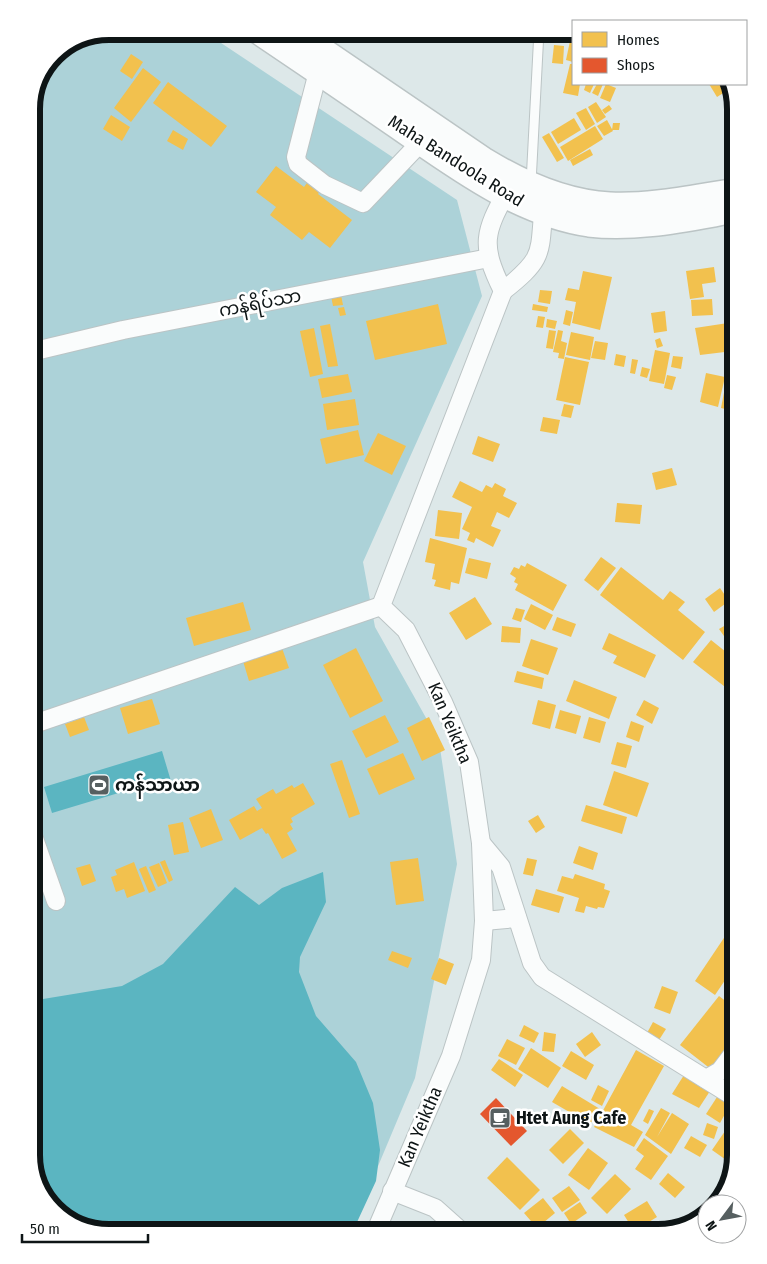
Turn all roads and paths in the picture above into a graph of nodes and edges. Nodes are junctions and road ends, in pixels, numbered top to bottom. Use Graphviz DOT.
graph roads {
  1 [pos="271,40"];
  2 [pos="307,40"];
  3 [pos="538,40"];
  4 [pos="318,72"];
  5 [pos="421,142"];
  6 [pos="727,192"];
  7 [pos="527,195"];
  8 [pos="727,211"];
  9 [pos="489,258"];
  10 [pos="503,291"];
  11 [pos="40,350"];
  12 [pos="381,606"];
  13 [pos="40,722"];
  14 [pos="481,843"];
  15 [pos="40,856"];
  16 [pos="56,901"];
  17 [pos="517,918"];
  18 [pos="484,921"];
  19 [pos="727,1061"];
  20 [pos="706,1079"];
  21 [pos="727,1092"];
  22 [pos="392,1191"];
  23 [pos="379,1224"];
  24 [pos="453,1224"];
  1 -- 4 [label="main road, Maha Bandoola Road"];
  2 -- 7 [label="main road, Maha Bandoola Road"];
  3 -- 7 [label="lane"];
  4 -- 5 [label="main road, Maha Bandoola Road"];
  4 -- 5 [label="street"];
  5 -- 7 [label="main road, Maha Bandoola Road"];
  6 -- 7 [label="main road, Maha Bandoola Road"];
  7 -- 8 [label="main road, Maha Bandoola Road"];
  7 -- 9 [label="street"];
  7 -- 10 [label="street"];
  9 -- 10 [label="street"];
  9 -- 11 [label="street, ကန်ရိပ်သာ"];
  10 -- 12 [label="street"];
  12 -- 13 [label="street"];
  12 -- 14 [label="street, Kan Yeiktha"];
  14 -- 17 [label="street"];
  14 -- 18 [label="street, Kan Yeiktha"];
  15 -- 16 [label="street"];
  17 -- 18 [label="street"];
  17 -- 20 [label="street"];
  18 -- 22 [label="street, Kan Yeiktha"];
  19 -- 20 [label="street"];
  20 -- 21 [label="street"];
  22 -- 23 [label="street, Kan Yeiktha"];
  22 -- 24 [label="street"];
}
